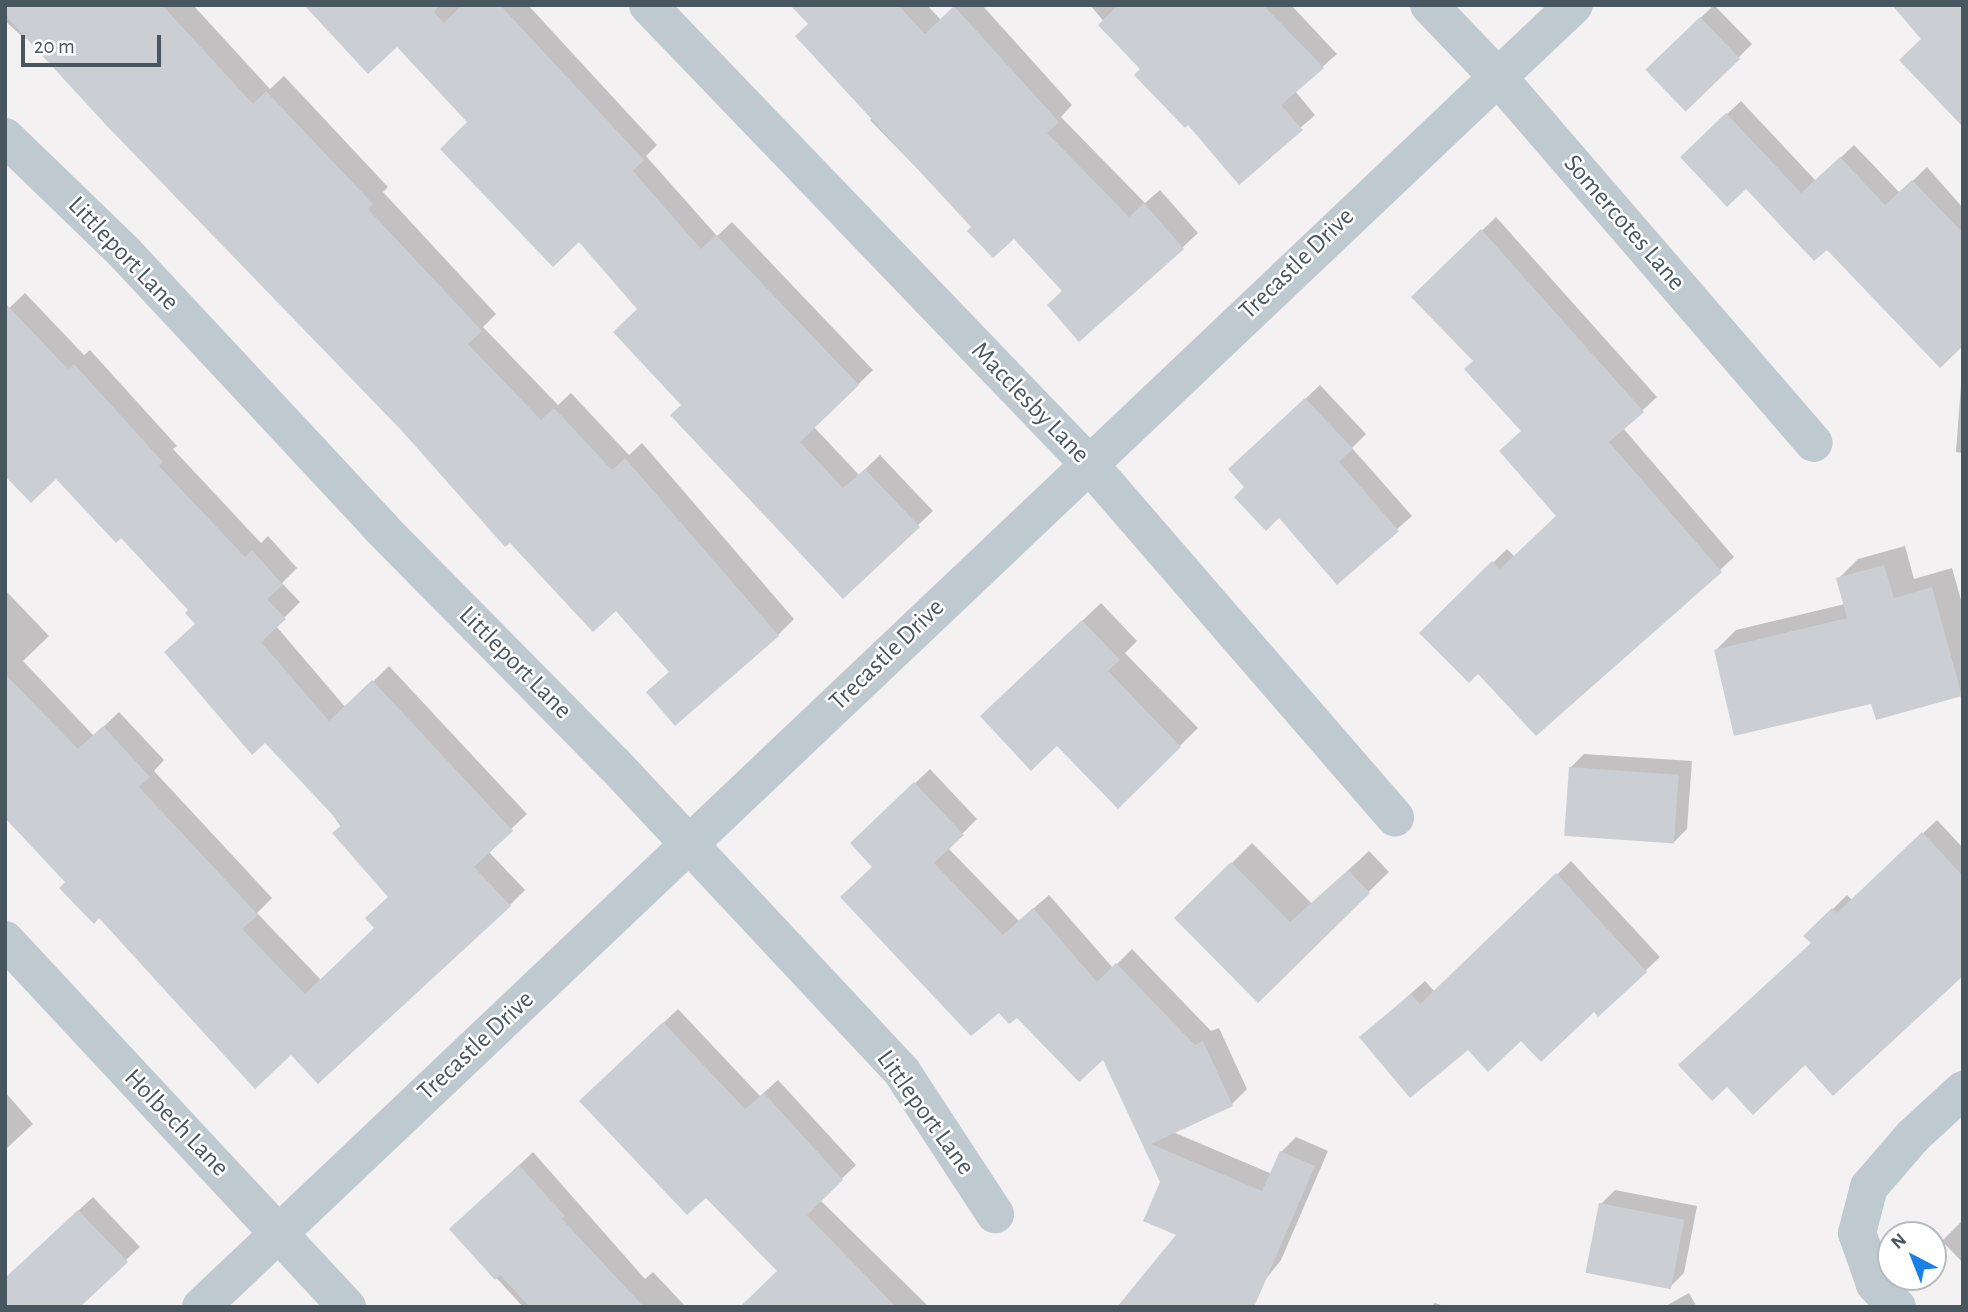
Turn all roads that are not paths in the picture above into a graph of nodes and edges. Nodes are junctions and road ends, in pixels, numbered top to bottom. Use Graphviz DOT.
graph roads {
  1 [pos="648,5"];
  2 [pos="1429,5"];
  3 [pos="1574,5"];
  4 [pos="1496,75"];
  5 [pos="5,137"];
  6 [pos="1814,443"];
  7 [pos="1088,463"];
  8 [pos="1395,817"];
  9 [pos="689,845"];
  10 [pos="5,940"];
  11 [pos="1963,1090"];
  12 [pos="995,1214"];
  13 [pos="281,1231"];
  14 [pos="1886,1295"];
  15 [pos="201,1307"];
  16 [pos="347,1307"];
  1 -- 7 [label="street, Macclesby Lane"];
  2 -- 4 [label="street, Somercotes Lane"];
  3 -- 4 [label="street, Trecastle Drive"];
  4 -- 6 [label="street, Somercotes Lane"];
  4 -- 7 [label="street, Trecastle Drive"];
  5 -- 9 [label="street, Littleport Lane"];
  7 -- 8 [label="street, Macclesby Lane"];
  7 -- 9 [label="street, Trecastle Drive"];
  9 -- 12 [label="street, Littleport Lane"];
  9 -- 13 [label="street, Trecastle Drive"];
  10 -- 13 [label="street, Holbech Lane"];
  11 -- 14 [label="street"];
  13 -- 15 [label="street, Trecastle Drive"];
  13 -- 16 [label="street, Holbech Lane"];
}
